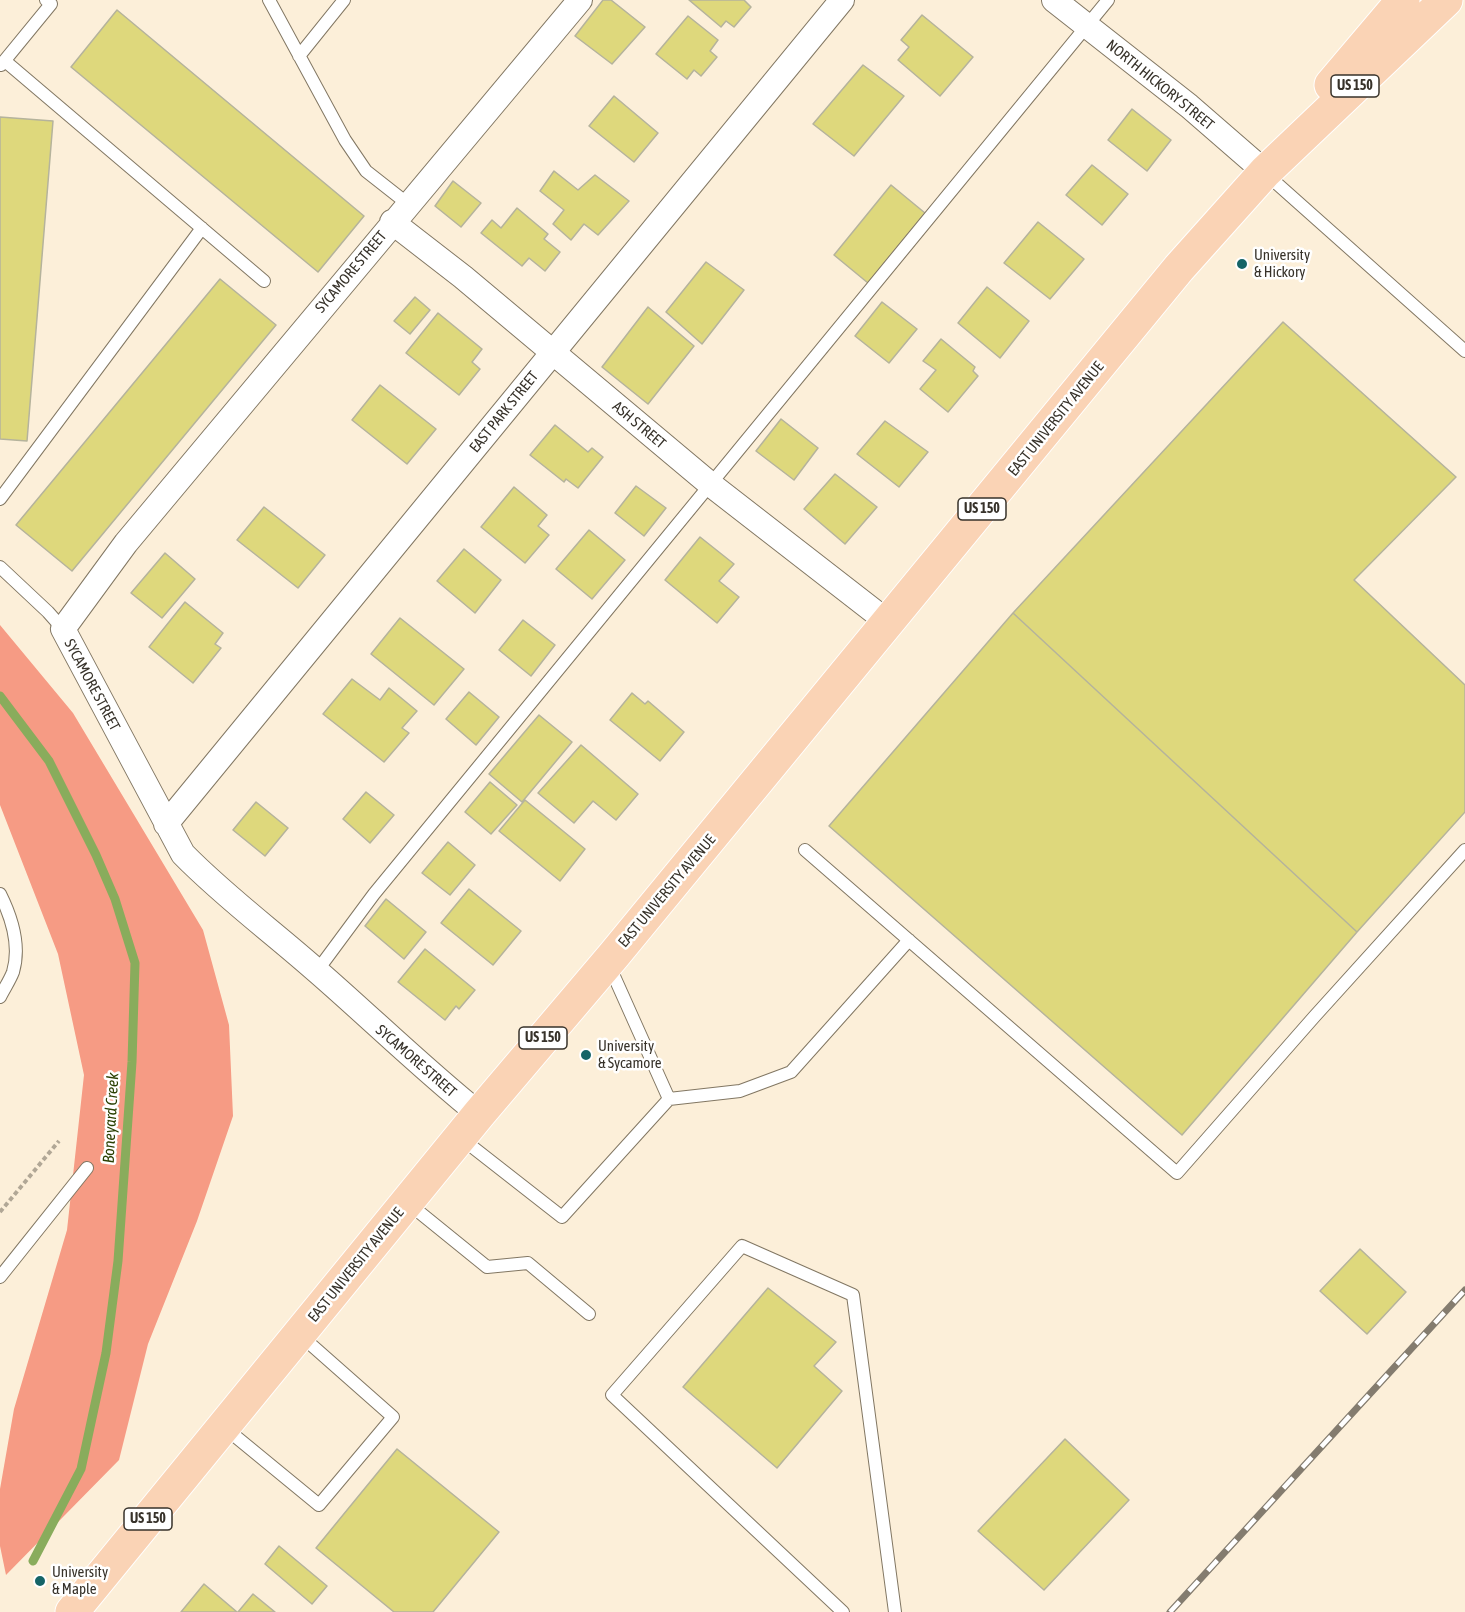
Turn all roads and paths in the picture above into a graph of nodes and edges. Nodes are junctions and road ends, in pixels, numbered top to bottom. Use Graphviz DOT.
graph roads {
  1 [pos="46,0"];
  2 [pos="269,0"];
  3 [pos="344,0"];
  4 [pos="580,0"];
  5 [pos="842,0"];
  6 [pos="1054,0"];
  7 [pos="1108,0"];
  8 [pos="1403,0"];
  9 [pos="1446,0"];
  10 [pos="1086,27"];
  11 [pos="299,56"];
  12 [pos="2,64"];
  13 [pos="1264,172"];
  14 [pos="408,204"];
  15 [pos="392,222"];
  16 [pos="202,228"];
  17 [pos="264,281"];
  18 [pos="1465,351"];
  19 [pos="553,353"];
  20 [pos="710,484"];
  21 [pos="0,499"];
  22 [pos="0,567"];
  23 [pos="889,623"];
  24 [pos="63,629"];
  25 [pos="166,824"];
  26 [pos="805,850"];
  27 [pos="1465,850"];
  28 [pos="0,894"];
  29 [pos="909,940"];
  30 [pos="608,963"];
  31 [pos="317,971"];
  32 [pos="0,997"];
  33 [pos="669,1099"];
  34 [pos="469,1126"];
  35 [pos="59,1142"];
  36 [pos="87,1168"];
  37 [pos="407,1202"];
  38 [pos="0,1212"];
  39 [pos="0,1276"];
  40 [pos="589,1314"];
  41 [pos="299,1334"];
  42 [pos="223,1426"];
  43 [pos="72,1612"];
  44 [pos="843,1612"];
  45 [pos="895,1612"];
  1 -- 12 [label="lane"];
  2 -- 11 [label="lane"];
  3 -- 11 [label="lane"];
  4 -- 14 [label="street, SYCAMORE STREET"];
  5 -- 19 [label="street, EAST PARK STREET"];
  6 -- 10 [label="street, NORTH HICKORY STREET"];
  7 -- 10 [label="lane"];
  8 -- 13 [label="main road, EAST UNIVERSITY AVENUE / US 150"];
  9 -- 13 [label="main road, EAST UNIVERSITY AVENUE / US 150"];
  10 -- 13 [label="street, NORTH HICKORY STREET"];
  10 -- 20 [label="lane"];
  11 -- 14 [label="lane"];
  12 -- 16 [label="lane"];
  13 -- 18 [label="lane"];
  13 -- 23 [label="main road, EAST UNIVERSITY AVENUE / US 150"];
  14 -- 15 [label="street, SYCAMORE STREET"];
  15 -- 19 [label="street, ASH STREET"];
  15 -- 24 [label="street, SYCAMORE STREET"];
  16 -- 17 [label="lane"];
  16 -- 21 [label="lane"];
  19 -- 20 [label="street, ASH STREET"];
  19 -- 25 [label="street, EAST PARK STREET"];
  20 -- 23 [label="street, ASH STREET"];
  20 -- 31 [label="lane"];
  22 -- 24 [label="lane"];
  23 -- 30 [label="main road, EAST UNIVERSITY AVENUE / US 150"];
  24 -- 25 [label="street, SYCAMORE STREET"];
  25 -- 31 [label="street, SYCAMORE STREET"];
  26 -- 29 [label="lane"];
  27 -- 29 [label="lane"];
  28 -- 32 [label="lane"];
  29 -- 33 [label="lane"];
  30 -- 33 [label="lane"];
  30 -- 34 [label="main road, EAST UNIVERSITY AVENUE / US 150"];
  31 -- 34 [label="street, SYCAMORE STREET"];
  33 -- 34 [label="lane"];
  34 -- 37 [label="main road, EAST UNIVERSITY AVENUE / US 150"];
  35 -- 38 [label="path"];
  36 -- 39 [label="lane"];
  37 -- 40 [label="lane"];
  37 -- 41 [label="main road, EAST UNIVERSITY AVENUE / US 150"];
  41 -- 42 [label="main road, EAST UNIVERSITY AVENUE / US 150"];
  41 -- 42 [label="lane"];
  42 -- 43 [label="main road, EAST UNIVERSITY AVENUE / US 150"];
  44 -- 45 [label="lane"];
}
